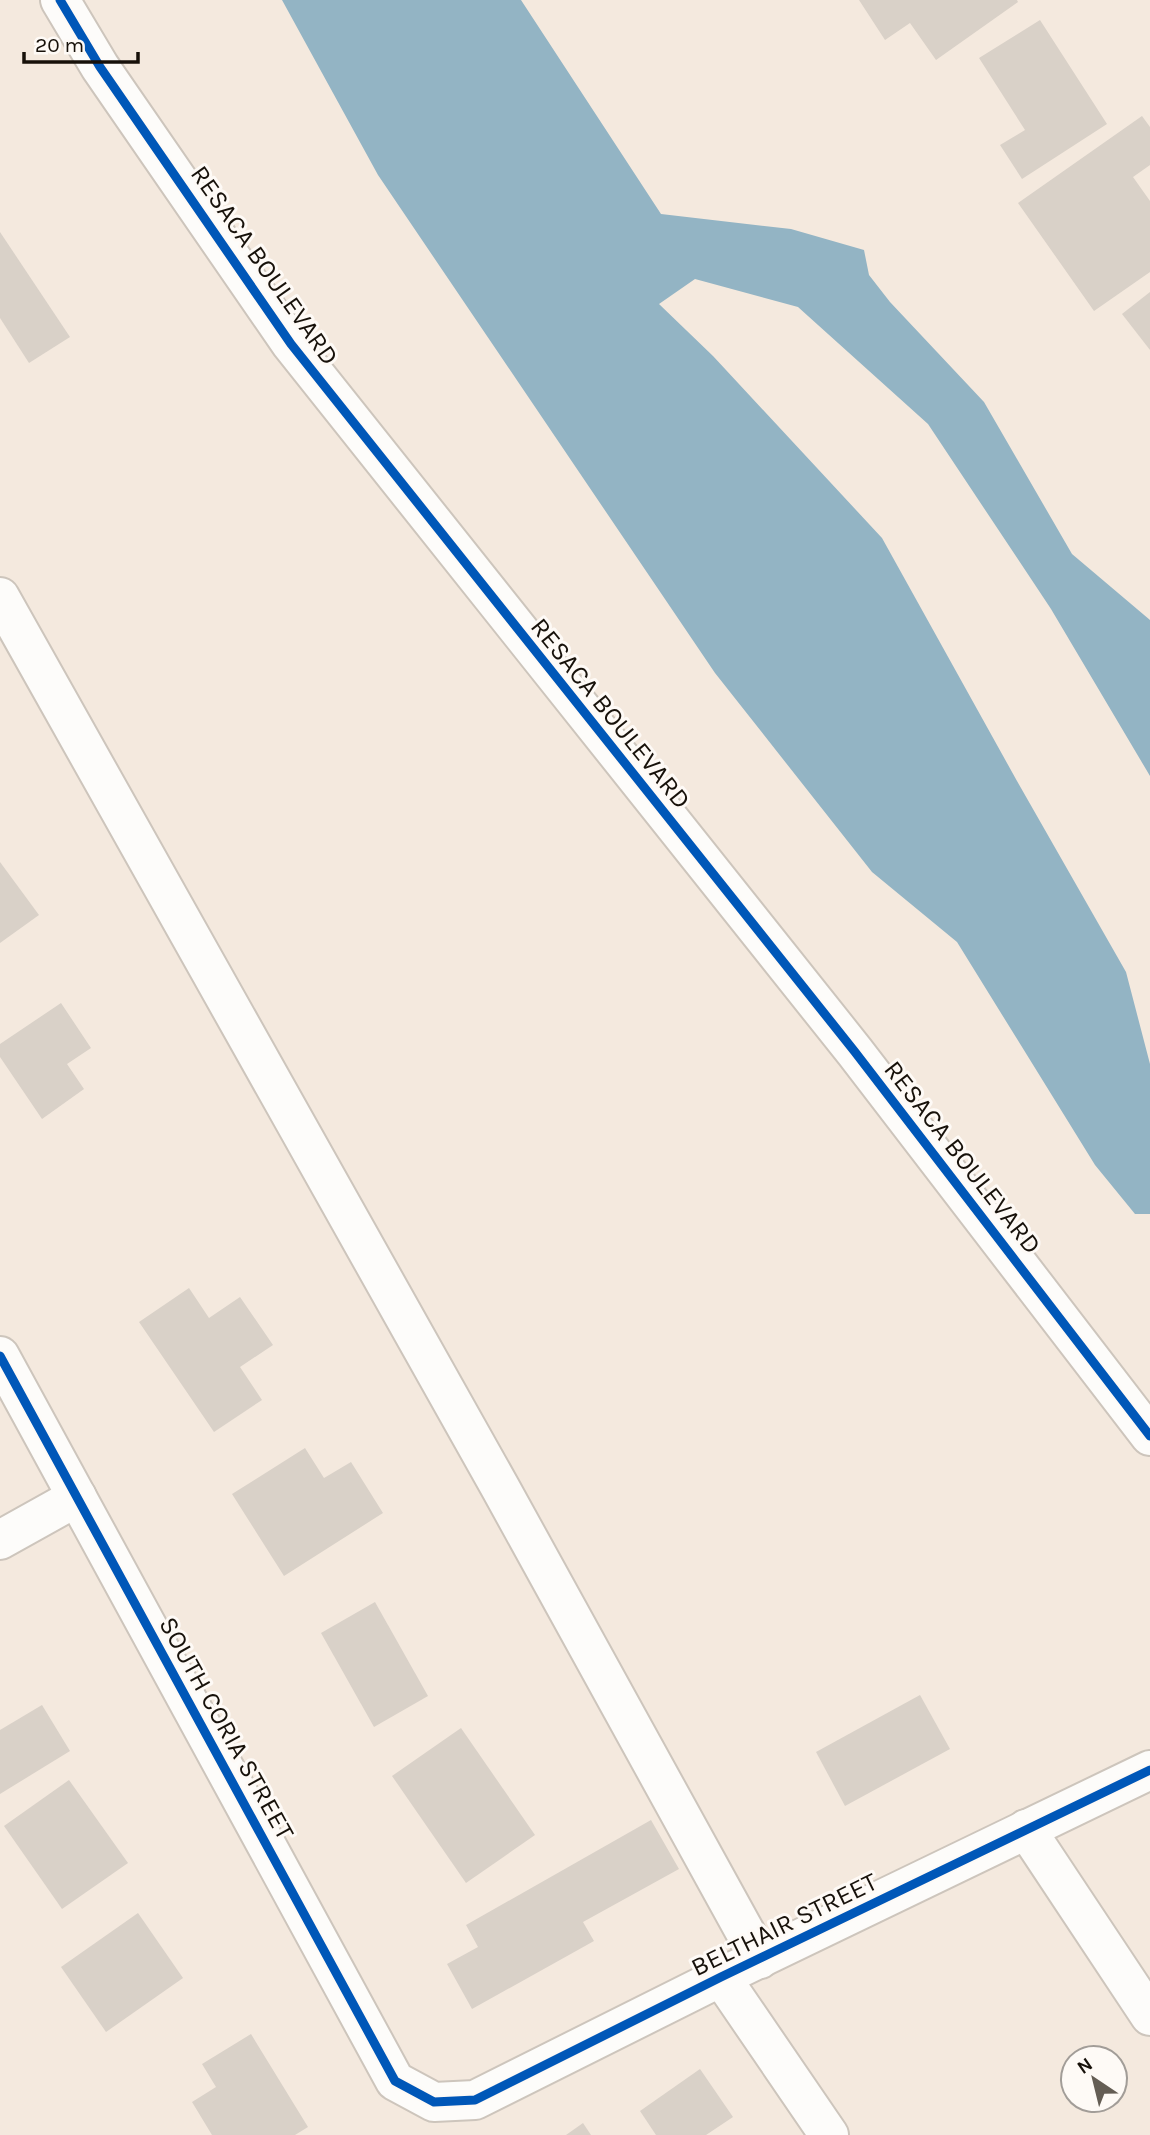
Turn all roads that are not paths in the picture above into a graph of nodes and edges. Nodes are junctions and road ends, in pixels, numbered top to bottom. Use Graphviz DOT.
graph roads {
  1 [pos="60,0"];
  2 [pos="0,597"];
  3 [pos="0,1356"];
  4 [pos="1150,1436"];
  5 [pos="77,1497"];
  6 [pos="0,1539"];
  7 [pos="1150,1770"];
  8 [pos="1026,1829"];
  9 [pos="760,1959"];
  10 [pos="721,1977"];
  11 [pos="1150,2016"];
  12 [pos="433,2102"];
  13 [pos="829,2135"];
  1 -- 4 [label="street, RESACA BOULEVARD"];
  2 -- 9 [label="street"];
  3 -- 5 [label="street, SOUTH CORIA STREET"];
  5 -- 6 [label="street"];
  5 -- 12 [label="street, SOUTH CORIA STREET"];
  7 -- 8 [label="street, BELTHAIR STREET"];
  8 -- 9 [label="street, BELTHAIR STREET"];
  8 -- 11 [label="street"];
  9 -- 10 [label="street, BELTHAIR STREET"];
  10 -- 12 [label="street, BELTHAIR STREET"];
  10 -- 13 [label="street"];
}
